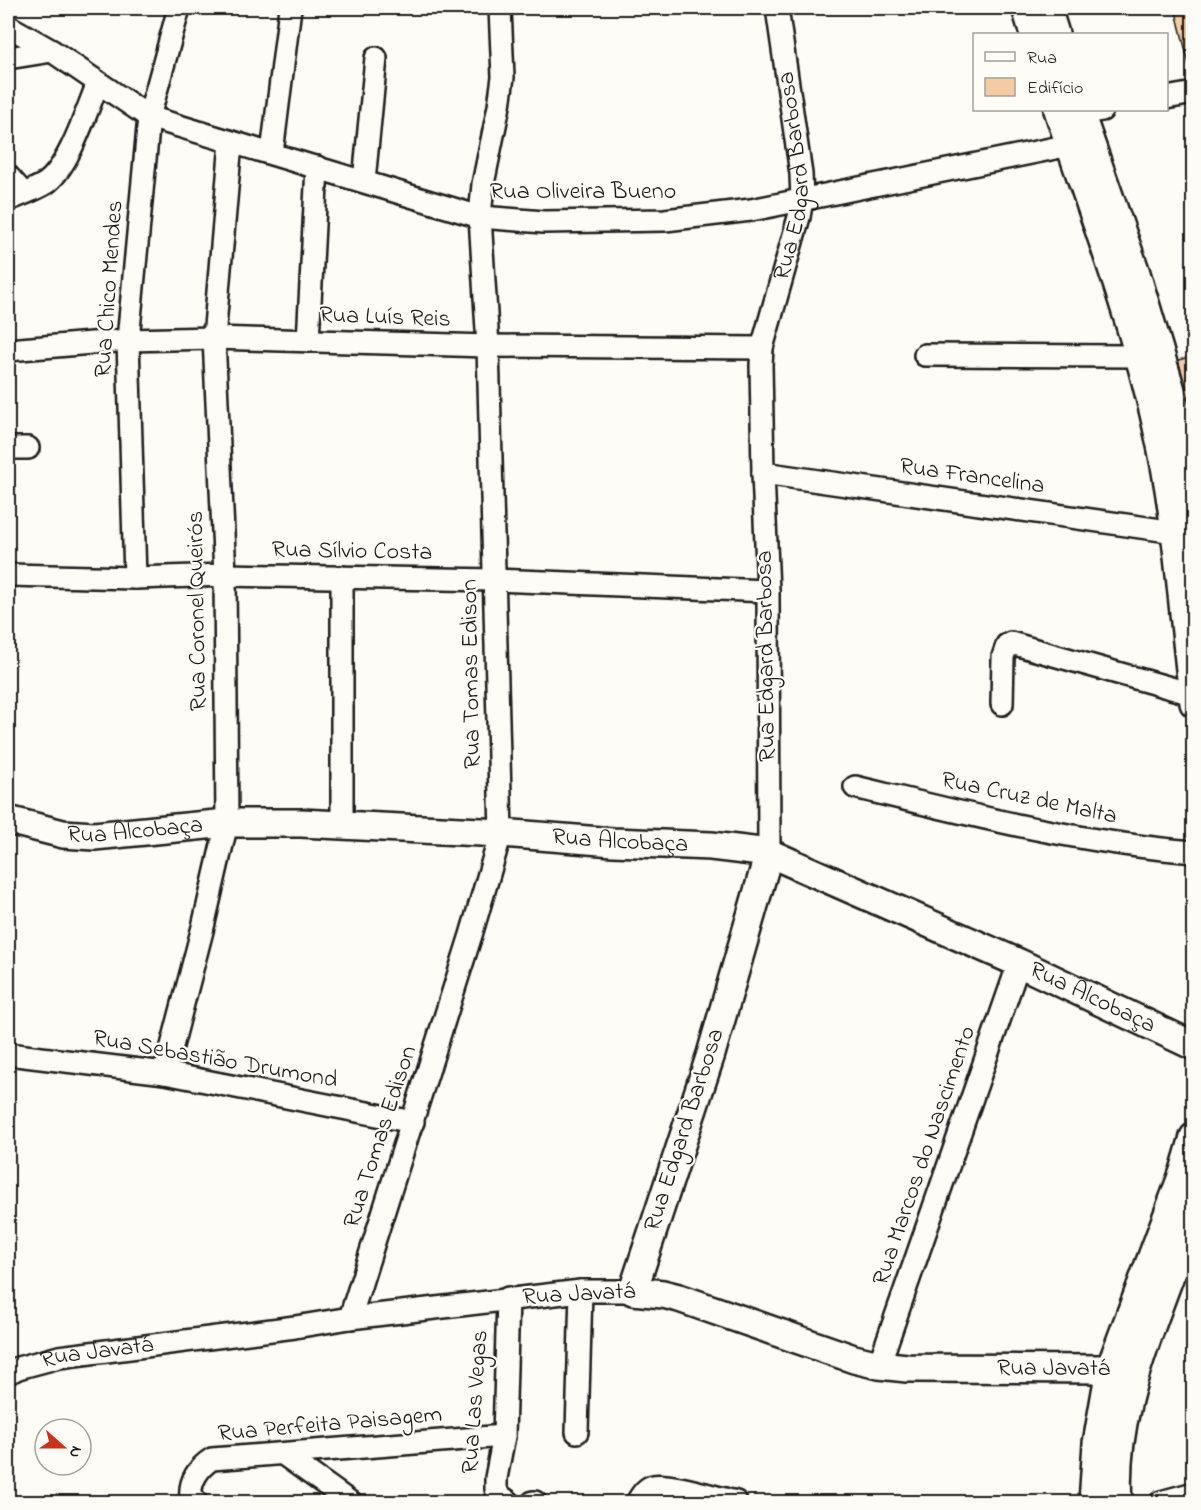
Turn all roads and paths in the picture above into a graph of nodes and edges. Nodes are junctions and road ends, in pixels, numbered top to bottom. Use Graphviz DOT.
graph roads {
  1 [pos="179,8"];
  2 [pos="290,8"];
  3 [pos="500,8"];
  4 [pos="777,8"];
  5 [pos="1026,8"];
  6 [pos="1047,8"];
  7 [pos="8,26"];
  8 [pos="1034,33"];
  9 [pos="1055,33"];
  10 [pos="52,51"];
  11 [pos="8,58"];
  12 [pos="376,58"];
  13 [pos="98,83"];
  14 [pos="1194,93"];
  15 [pos="1168,98"];
  16 [pos="1080,111"];
  17 [pos="1080,111"];
  18 [pos="149,117"];
  19 [pos="231,142"];
  20 [pos="1070,145"];
  21 [pos="272,153"];
  22 [pos="317,167"];
  23 [pos="8,176"];
  24 [pos="364,181"];
  25 [pos="15,196"];
  26 [pos="802,199"];
  27 [pos="480,217"];
  28 [pos="214,338"];
  29 [pos="128,340"];
  30 [pos="308,341"];
  31 [pos="488,346"];
  32 [pos="762,348"];
  33 [pos="8,350"];
  34 [pos="925,355"];
  35 [pos="1138,356"];
  36 [pos="1185,415"];
  37 [pos="763,473"];
  38 [pos="1184,527"];
  39 [pos="8,574"];
  40 [pos="225,575"];
  41 [pos="342,577"];
  42 [pos="135,579"];
  43 [pos="495,580"];
  44 [pos="768,591"];
  45 [pos="1193,698"];
  46 [pos="1002,704"];
  47 [pos="855,787"];
  48 [pos="8,820"];
  49 [pos="227,823"];
  50 [pos="342,824"];
  51 [pos="501,833"];
  52 [pos="1194,852"];
  53 [pos="769,853"];
  54 [pos="1019,963"];
  55 [pos="1194,1046"];
  56 [pos="8,1054"];
  57 [pos="165,1073"];
  58 [pos="413,1122"];
  59 [pos="1194,1137"];
  60 [pos="1191,1225"];
  61 [pos="581,1291"];
  62 [pos="633,1291"];
  63 [pos="508,1298"];
  64 [pos="350,1318"];
  65 [pos="1140,1354"];
  66 [pos="879,1365"];
  67 [pos="1110,1369"];
  68 [pos="8,1373"];
  69 [pos="577,1432"];
  70 [pos="504,1436"];
  71 [pos="283,1454"];
  72 [pos="1194,1493"];
  73 [pos="196,1503"];
  74 [pos="350,1503"];
  75 [pos="509,1503"];
  76 [pos="637,1503"];
  77 [pos="736,1503"];
  78 [pos="1092,1503"];
  79 [pos="1118,1503"];
  80 [pos="1161,1503"];
  1 -- 18 [label="street, Rua Chico Mendes"];
  2 -- 21 [label="street"];
  3 -- 27 [label="street, Rua Tomas Edison"];
  4 -- 26 [label="street, Rua Edgard Barbosa"];
  5 -- 8 [label="main road"];
  6 -- 9 [label="main road"];
  7 -- 10 [label="street, Rua Oliveira Bueno"];
  10 -- 11 [label="street"];
  10 -- 13 [label="street, Rua Oliveira Bueno"];
  12 -- 24 [label="street"];
  13 -- 18 [label="street, Rua Oliveira Bueno"];
  13 -- 25 [label="street"];
  14 -- 15 [label="street"];
  16 -- 20 [label="main road"];
  17 -- 36 [label="main road"];
  18 -- 19 [label="street, Rua Oliveira Bueno"];
  18 -- 29 [label="street, Rua Chico Mendes"];
  19 -- 21 [label="street, Rua Oliveira Bueno"];
  19 -- 28 [label="street, Rua Coronel Queirós"];
  20 -- 26 [label="street, Rua Oliveira Bueno"];
  20 -- 35 [label="main road"];
  21 -- 22 [label="street, Rua Oliveira Bueno"];
  22 -- 24 [label="street, Rua Oliveira Bueno"];
  22 -- 30 [label="street"];
  23 -- 25 [label="street"];
  24 -- 27 [label="street, Rua Oliveira Bueno"];
  26 -- 27 [label="street, Rua Oliveira Bueno"];
  26 -- 32 [label="street, Rua Edgard Barbosa"];
  27 -- 31 [label="street, Rua Tomas Edison"];
  28 -- 29 [label="street, Rua Luís Reis"];
  28 -- 30 [label="street, Rua Luís Reis"];
  28 -- 40 [label="street, Rua Coronel Queirós"];
  29 -- 33 [label="street, Rua Luís Reis"];
  29 -- 42 [label="street, Rua Chico Mendes"];
  30 -- 31 [label="street, Rua Luís Reis"];
  31 -- 32 [label="street, Rua Luís Reis"];
  31 -- 43 [label="street, Rua Tomas Edison"];
  32 -- 37 [label="street, Rua Edgard Barbosa"];
  34 -- 35 [label="street"];
  35 -- 38 [label="main road"];
  36 -- 38 [label="main road"];
  37 -- 38 [label="street, Rua Francelina"];
  37 -- 44 [label="street, Rua Edgard Barbosa"];
  38 -- 45 [label="main road"];
  39 -- 42 [label="street, Rua Sílvio Costa"];
  40 -- 41 [label="street, Rua Sílvio Costa"];
  40 -- 42 [label="street, Rua Sílvio Costa"];
  40 -- 49 [label="street, Rua Coronel Queirós"];
  41 -- 43 [label="street, Rua Sílvio Costa"];
  41 -- 50 [label="street"];
  43 -- 44 [label="street, Rua Sílvio Costa"];
  43 -- 51 [label="street, Rua Tomas Edison"];
  44 -- 53 [label="street, Rua Edgard Barbosa"];
  45 -- 46 [label="street"];
  47 -- 52 [label="street, Rua Cruz de Malta"];
  48 -- 49 [label="main road, Rua Alcobaça"];
  49 -- 50 [label="main road, Rua Alcobaça"];
  49 -- 57 [label="street, Rua Coronel Queirós"];
  50 -- 51 [label="main road, Rua Alcobaça"];
  51 -- 53 [label="main road, Rua Alcobaça"];
  51 -- 58 [label="street, Rua Tomas Edison"];
  53 -- 54 [label="main road, Rua Alcobaça"];
  53 -- 62 [label="main road, Rua Edgard Barbosa"];
  54 -- 55 [label="main road, Rua Alcobaça"];
  54 -- 66 [label="street, Rua Marcos do Nascimento"];
  56 -- 57 [label="street, Rua Sebastião Drumond"];
  57 -- 58 [label="street, Rua Sebastião Drumond"];
  58 -- 64 [label="street, Rua Tomas Edison"];
  59 -- 67 [label="main road"];
  60 -- 65 [label="main road"];
  61 -- 62 [label="street, Rua Javatá"];
  61 -- 63 [label="street, Rua Javatá"];
  61 -- 69 [label="street"];
  62 -- 66 [label="main road, Rua Javatá"];
  63 -- 64 [label="street, Rua Javatá"];
  63 -- 70 [label="street, Rua Las Vegas"];
  64 -- 68 [label="street, Rua Javatá"];
  65 -- 67 [label="main road, Rua Javatá"];
  65 -- 79 [label="main road"];
  66 -- 67 [label="main road, Rua Javatá"];
  67 -- 78 [label="main road"];
  70 -- 71 [label="street, Rua Perfeita Paisagem"];
  70 -- 75 [label="street, Rua Las Vegas"];
  71 -- 73 [label="street, Rua Perfeita Paisagem"];
  71 -- 74 [label="street"];
  72 -- 80 [label="street"];
  76 -- 77 [label="street"];
}
